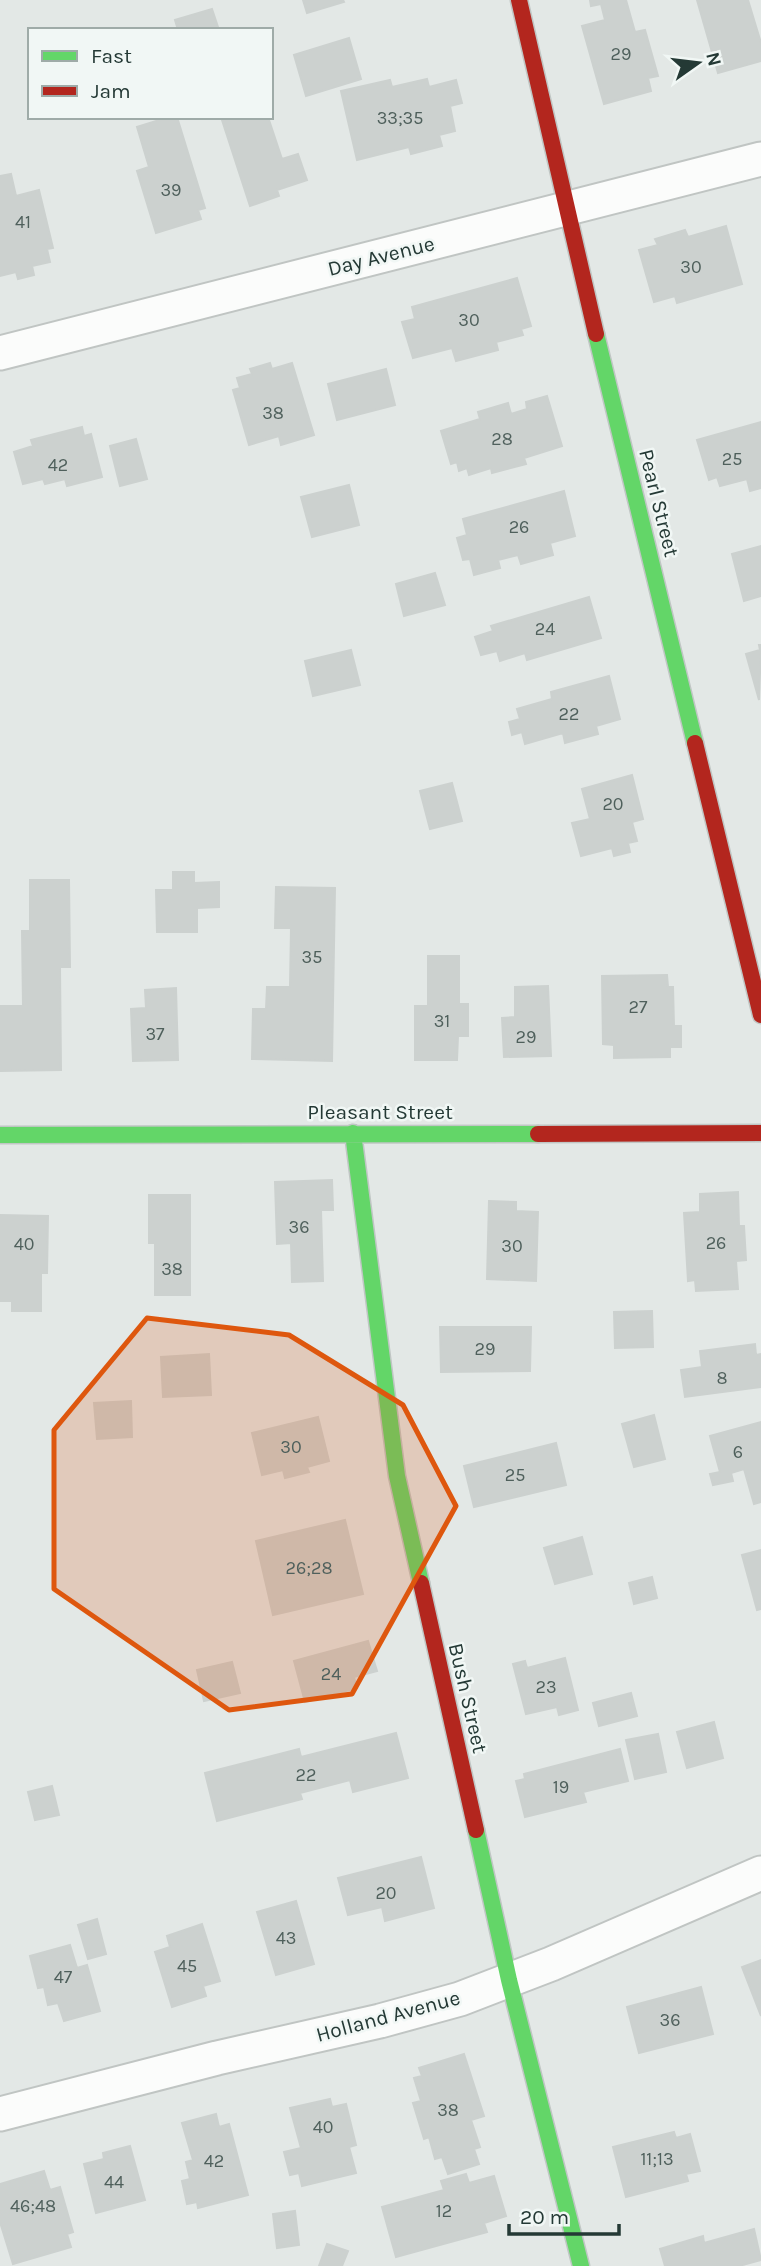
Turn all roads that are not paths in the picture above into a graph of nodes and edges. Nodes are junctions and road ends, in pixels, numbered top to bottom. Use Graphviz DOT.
graph roads {
  1 [pos="519,0"];
  2 [pos="761,159"];
  3 [pos="566,209"];
  4 [pos="0,353"];
  5 [pos="761,1015"];
  6 [pos="353,1133"];
  7 [pos="761,1133"];
  8 [pos="0,1135"];
  9 [pos="761,1873"];
  10 [pos="509,1980"];
  11 [pos="0,2114"];
  12 [pos="581,2266"];
  1 -- 3 [label="street, Pearl Street"];
  2 -- 3 [label="street, Day Avenue"];
  3 -- 4 [label="street, Day Avenue"];
  3 -- 5 [label="street, Pearl Street"];
  6 -- 7 [label="street, Pleasant Street"];
  6 -- 8 [label="street, Pleasant Street"];
  6 -- 10 [label="street, Bush Street"];
  9 -- 10 [label="street, Holland Avenue"];
  10 -- 11 [label="street, Holland Avenue"];
  10 -- 12 [label="street, Bush Street"];
}
